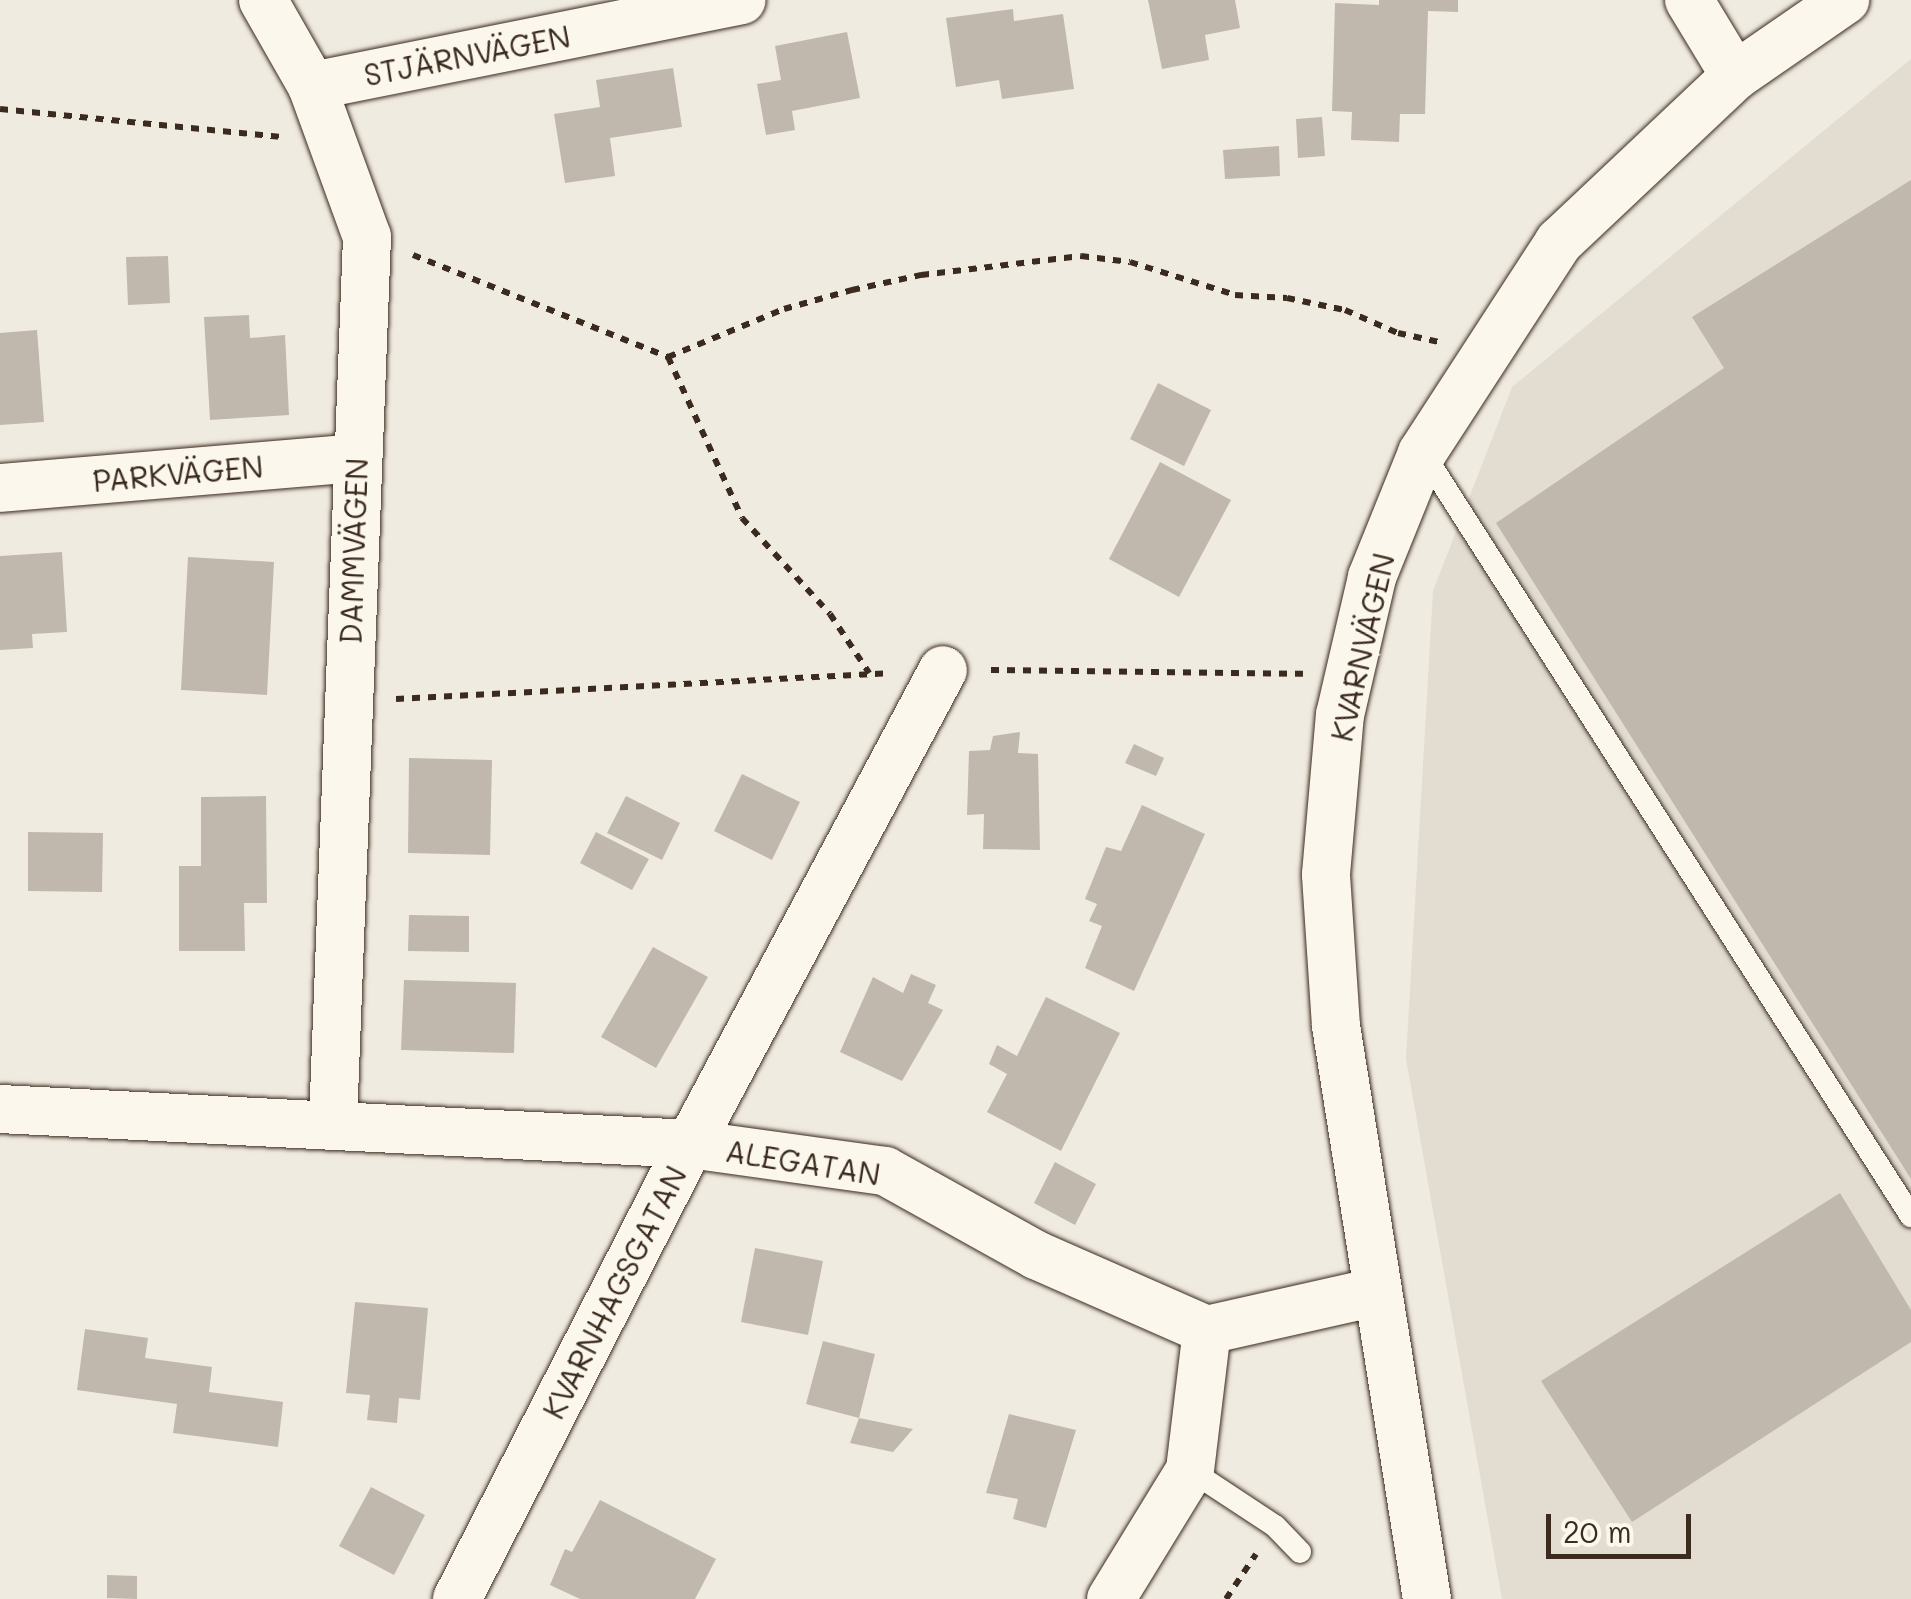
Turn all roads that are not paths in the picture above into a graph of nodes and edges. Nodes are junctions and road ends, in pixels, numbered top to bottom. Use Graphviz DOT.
graph roads {
  1 [pos="262,0"];
  2 [pos="741,0"];
  3 [pos="1688,0"];
  4 [pos="1845,0"];
  5 [pos="1734,76"];
  6 [pos="312,86"];
  7 [pos="1422,452"];
  8 [pos="356,458"];
  9 [pos="0,488"];
  10 [pos="943,670"];
  11 [pos="0,1109"];
  12 [pos="333,1124"];
  13 [pos="690,1144"];
  14 [pos="1911,1216"];
  15 [pos="1376,1292"];
  16 [pos="1207,1330"];
  17 [pos="1190,1470"];
  18 [pos="1300,1552"];
  19 [pos="458,1599"];
  20 [pos="1111,1599"];
  21 [pos="1426,1599"];
  1 -- 6 [label="street, DAMMVÄGEN"];
  2 -- 6 [label="street, STJÄRNVÄGEN"];
  3 -- 5 [label="street"];
  4 -- 5 [label="street, KVARNVÄGEN"];
  5 -- 7 [label="street, KVARNVÄGEN"];
  6 -- 8 [label="street, DAMMVÄGEN"];
  7 -- 14 [label="lane"];
  7 -- 15 [label="street, KVARNVÄGEN"];
  8 -- 9 [label="street, PARKVÄGEN"];
  8 -- 12 [label="street, DAMMVÄGEN"];
  10 -- 13 [label="street, KVARNHAGSGATAN"];
  11 -- 12 [label="street, ALEGATAN"];
  12 -- 13 [label="street, ALEGATAN"];
  13 -- 16 [label="street, ALEGATAN"];
  13 -- 19 [label="street, KVARNHAGSGATAN"];
  15 -- 16 [label="street"];
  15 -- 21 [label="street"];
  16 -- 17 [label="street"];
  17 -- 18 [label="lane"];
  17 -- 20 [label="street"];
}
